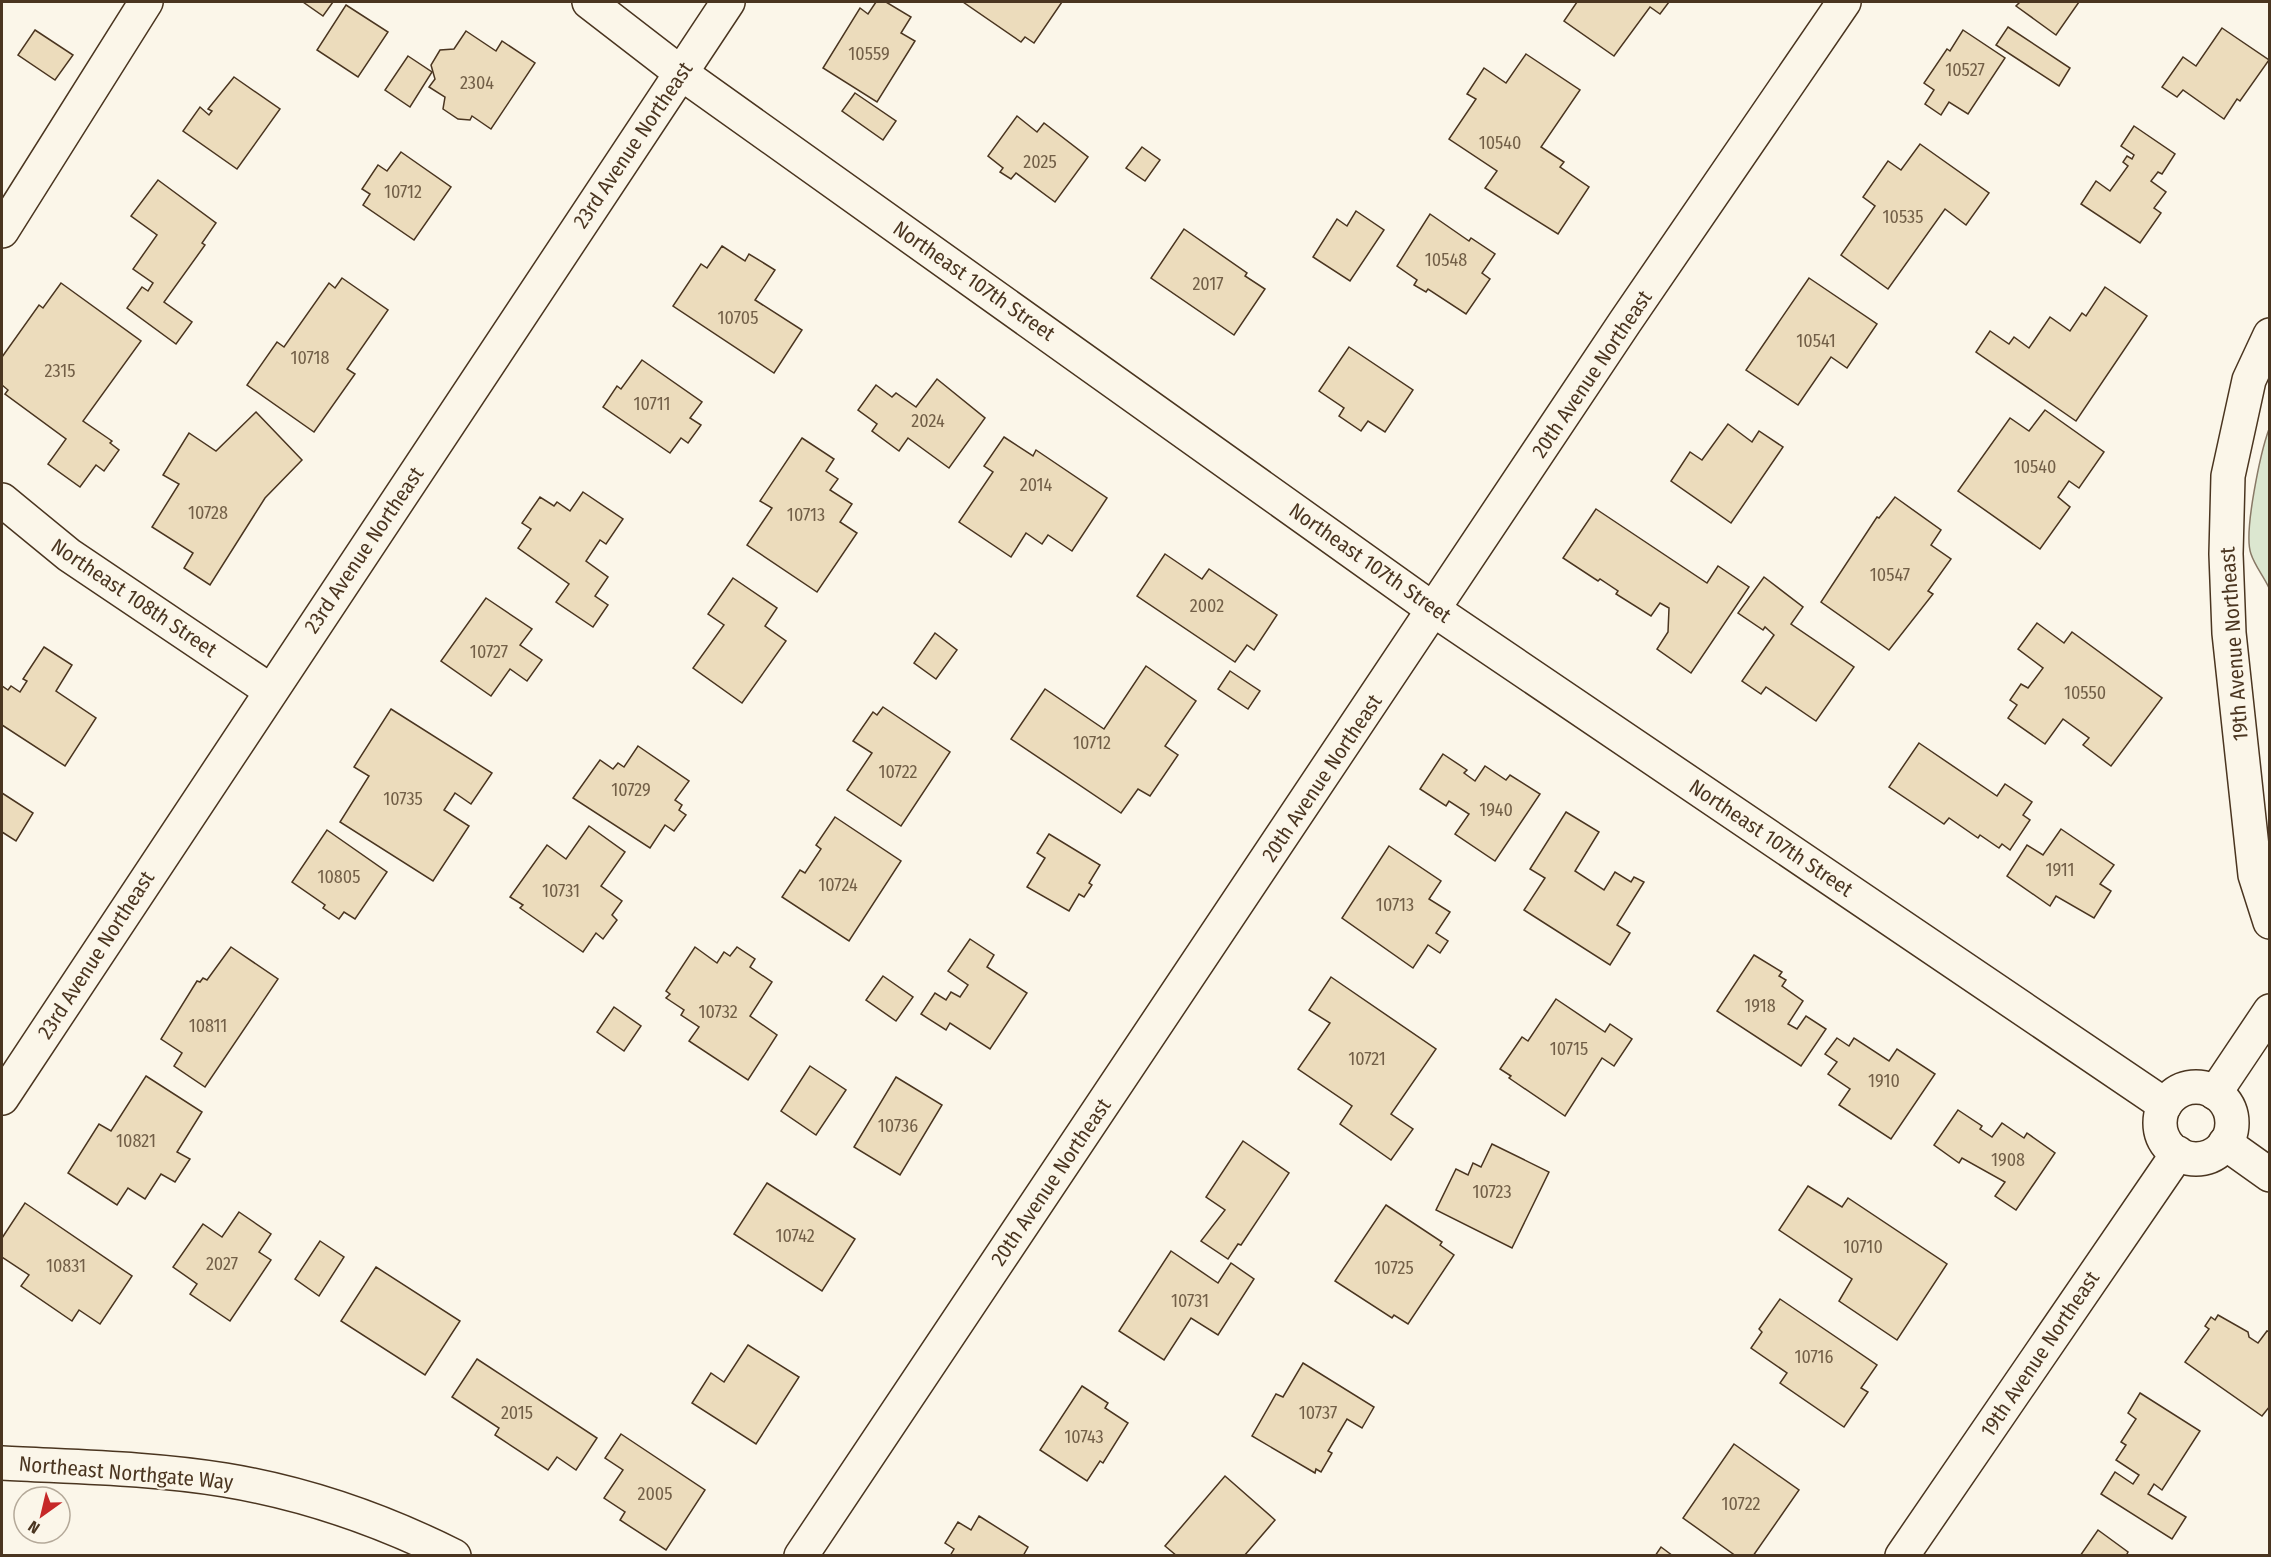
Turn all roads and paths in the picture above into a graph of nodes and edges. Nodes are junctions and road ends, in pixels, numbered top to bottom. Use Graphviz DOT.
graph roads {
  1 [pos="146,2"];
  2 [pos="589,2"];
  3 [pos="728,2"];
  4 [pos="1844,2"];
  5 [pos="681,73"];
  6 [pos="2,231"];
  7 [pos="2270,335"];
  8 [pos="2,500"];
  9 [pos="1434,610"];
  10 [pos="271,691"];
  11 [pos="2270,922"];
  12 [pos="2270,1011"];
  13 [pos="2215,1093"];
  14 [pos="2,1098"];
  15 [pos="2164,1105"];
  16 [pos="2225,1143"];
  17 [pos="2178,1153"];
  18 [pos="2270,1175"];
  19 [pos="2,1463"];
  20 [pos="454,1556"];
  21 [pos="801,1556"];
  22 [pos="1902,1556"];
  1 -- 6 [label="street"];
  2 -- 5 [label="street, Northeast 107th Street"];
  3 -- 5 [label="street, 23rd Avenue Northeast"];
  4 -- 9 [label="street, 20th Avenue Northeast"];
  5 -- 9 [label="street, Northeast 107th Street"];
  5 -- 10 [label="street, 23rd Avenue Northeast"];
  7 -- 11 [label="street, 19th Avenue Northeast"];
  8 -- 10 [label="street, Northeast 108th Street"];
  9 -- 15 [label="street, Northeast 107th Street"];
  9 -- 21 [label="street, 20th Avenue Northeast"];
  10 -- 14 [label="street, 23rd Avenue Northeast"];
  12 -- 13 [label="street"];
  13 -- 15 [label="street"];
  13 -- 16 [label="street"];
  15 -- 17 [label="street"];
  16 -- 17 [label="street"];
  16 -- 18 [label="street"];
  17 -- 22 [label="street, 19th Avenue Northeast"];
  19 -- 20 [label="street, Northeast Northgate Way"];
}
